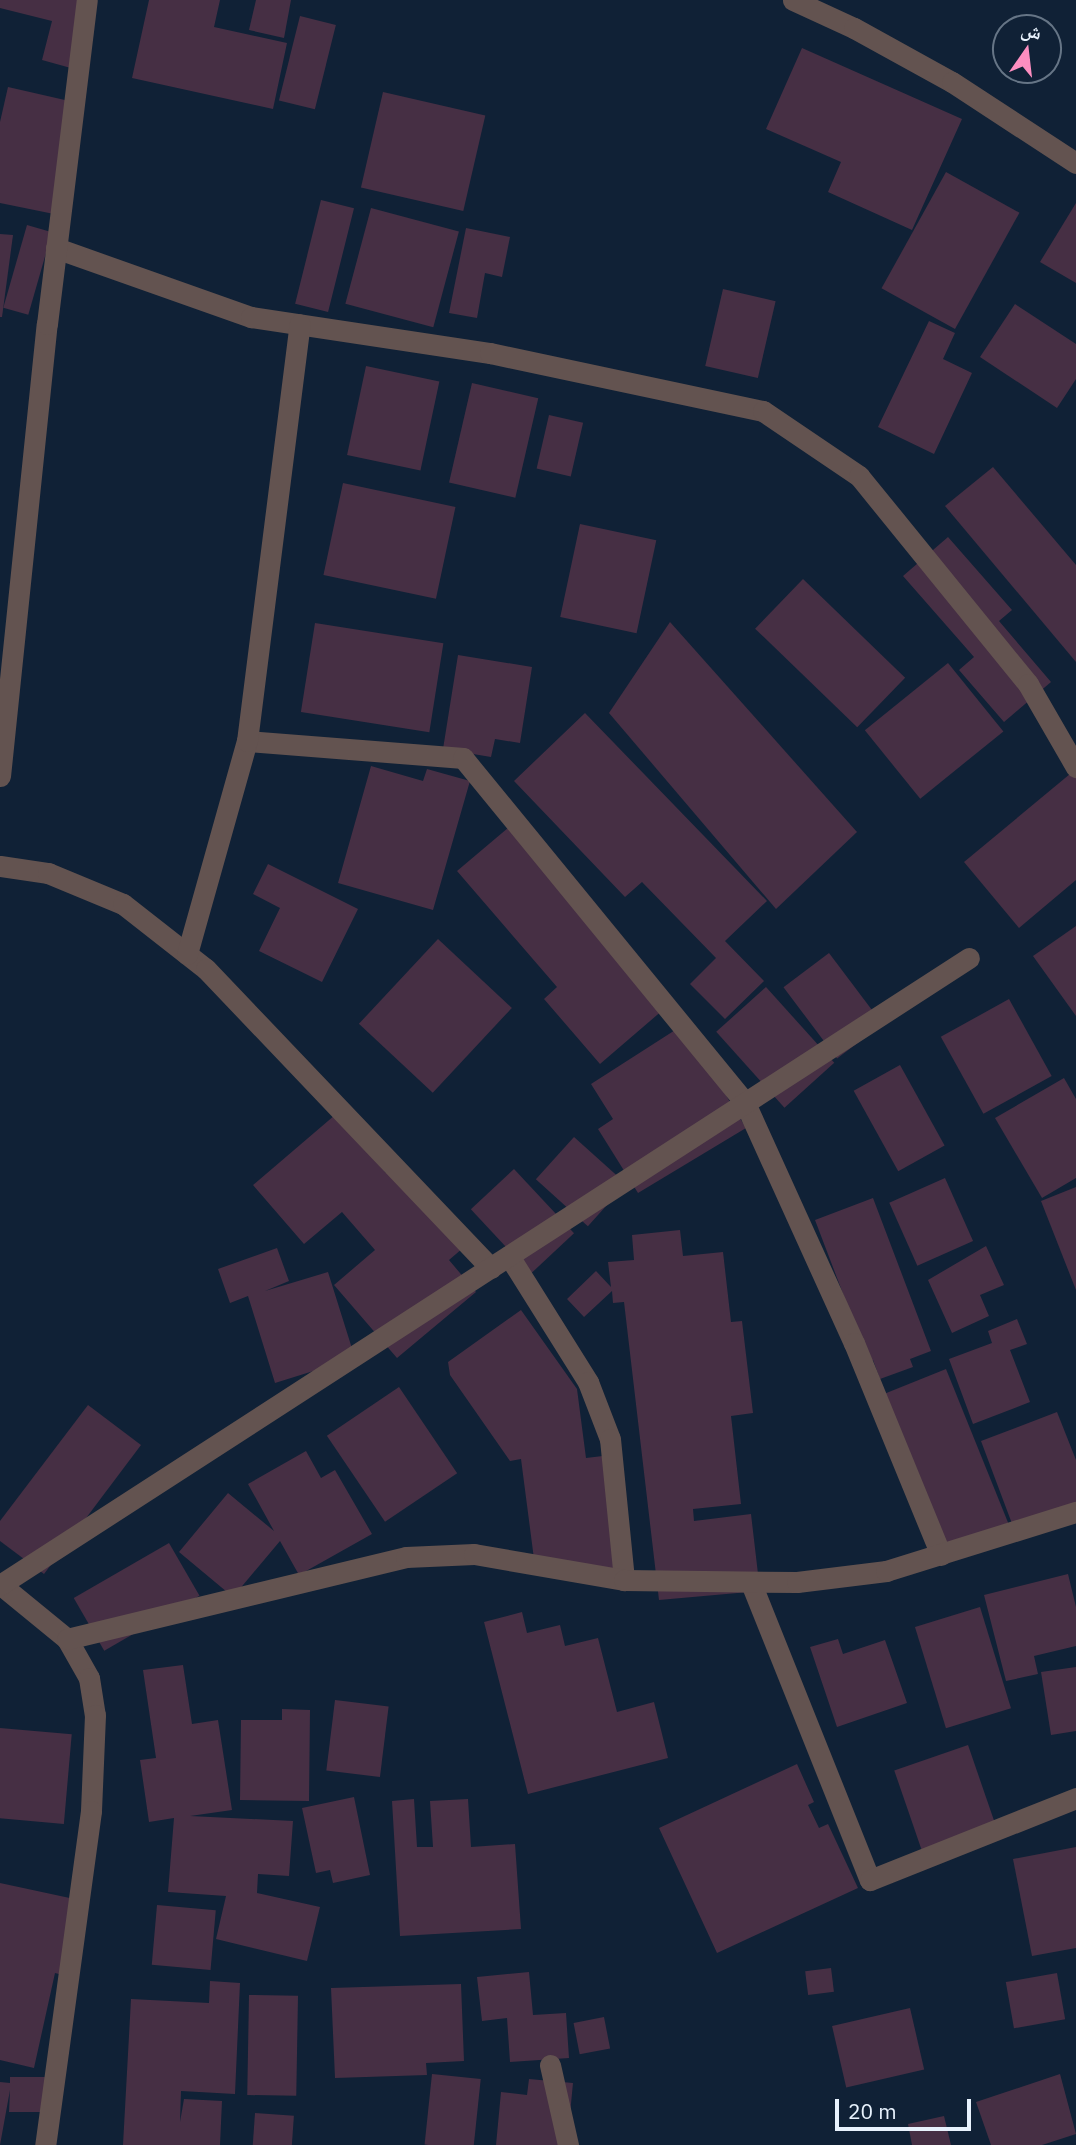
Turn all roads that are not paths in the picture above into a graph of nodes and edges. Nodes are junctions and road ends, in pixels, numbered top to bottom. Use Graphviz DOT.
graph roads {
  1 [pos="88,0"];
  2 [pos="793,0"];
  3 [pos="1076,163"];
  4 [pos="56,248"];
  5 [pos="300,324"];
  6 [pos="247,741"];
  7 [pos="1076,767"];
  8 [pos="0,776"];
  9 [pos="0,866"];
  10 [pos="187,954"];
  11 [pos="969,958"];
  12 [pos="745,1103"];
  13 [pos="500,1262"];
  14 [pos="1076,1512"];
  15 [pos="941,1555"];
  16 [pos="624,1580"];
  17 [pos="751,1583"];
  18 [pos="0,1584"];
  19 [pos="67,1639"];
  20 [pos="1076,1798"];
  21 [pos="550,2065"];
  22 [pos="45,2145"];
  23 [pos="568,2145"];
  1 -- 4 [label="street"];
  2 -- 3 [label="street"];
  4 -- 5 [label="street"];
  4 -- 8 [label="street"];
  5 -- 6 [label="street"];
  5 -- 7 [label="street"];
  6 -- 10 [label="street"];
  6 -- 12 [label="street"];
  9 -- 10 [label="street"];
  10 -- 13 [label="street"];
  11 -- 12 [label="street"];
  12 -- 13 [label="street"];
  12 -- 15 [label="street"];
  13 -- 16 [label="street"];
  13 -- 18 [label="street"];
  14 -- 15 [label="street"];
  15 -- 17 [label="street"];
  16 -- 17 [label="street"];
  16 -- 19 [label="street"];
  17 -- 20 [label="street"];
  18 -- 19 [label="street"];
  19 -- 22 [label="street"];
  21 -- 23 [label="street"];
}
